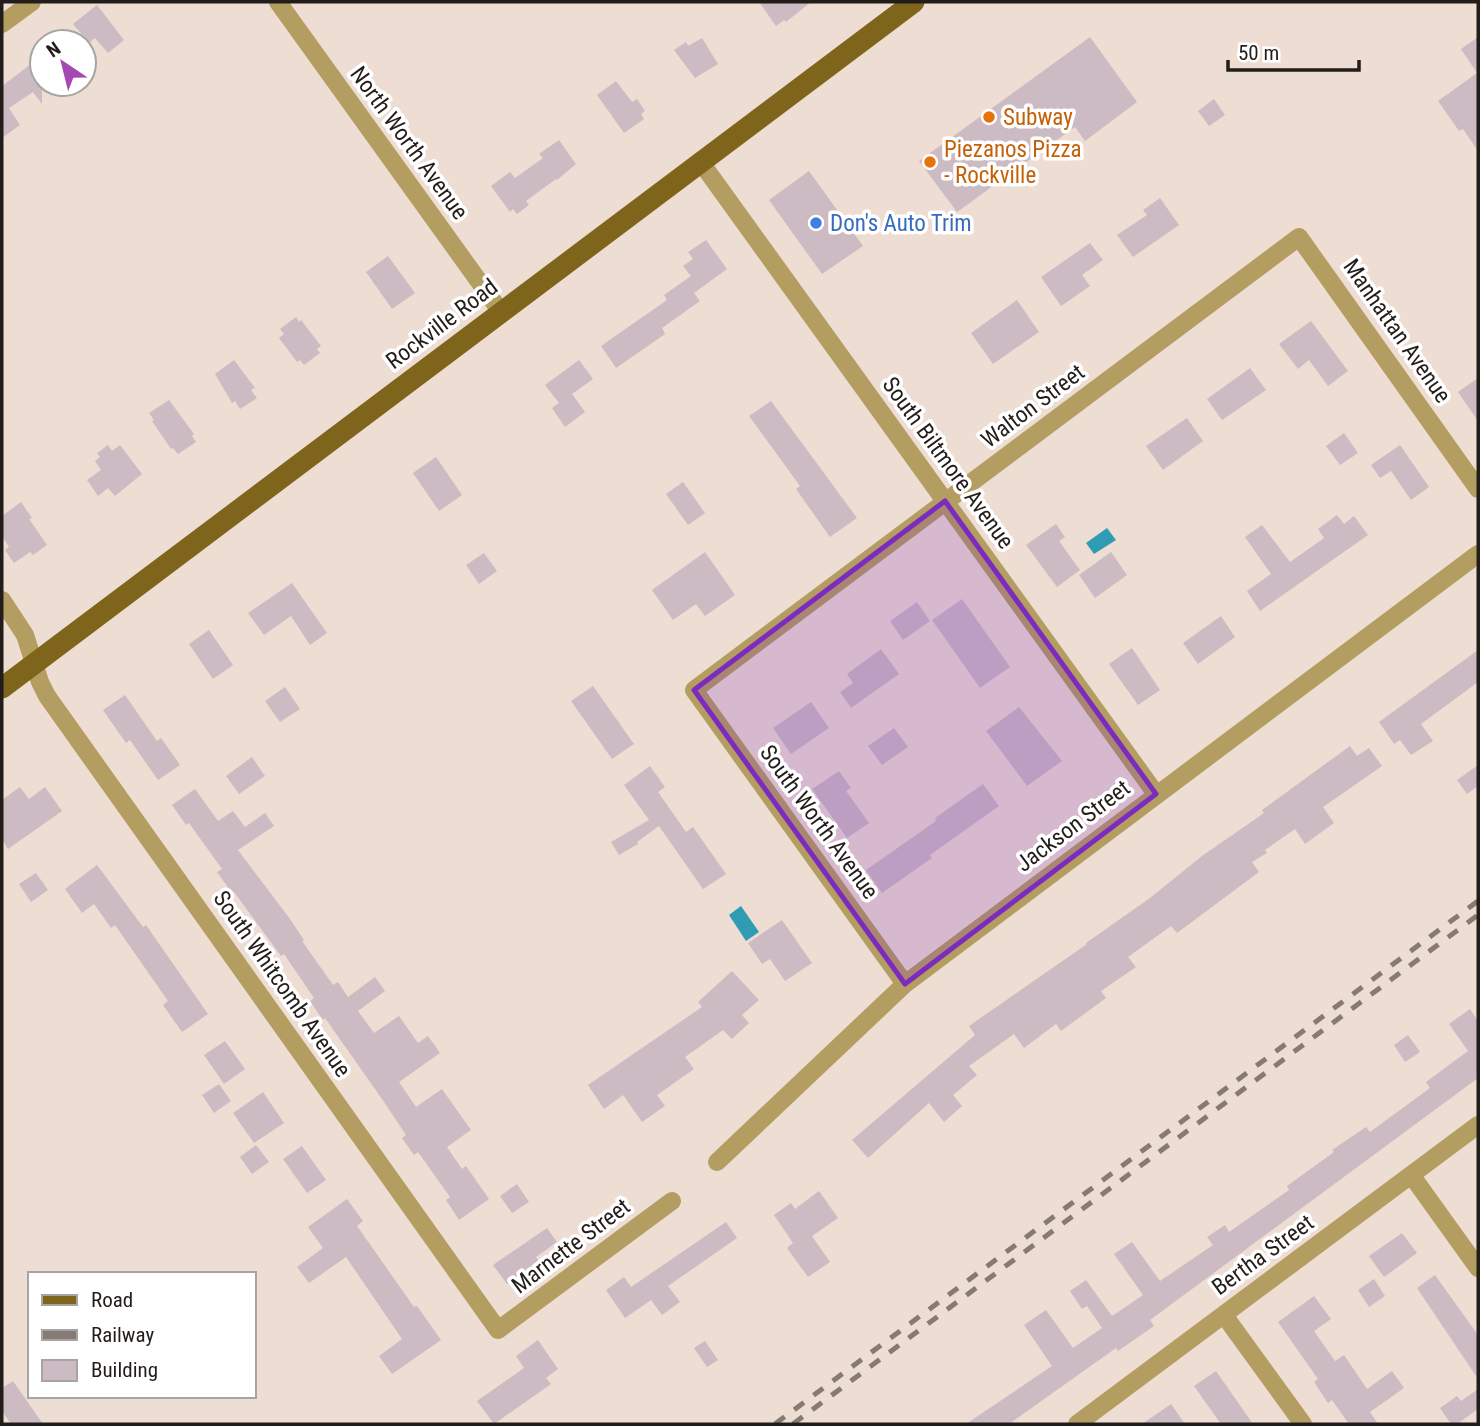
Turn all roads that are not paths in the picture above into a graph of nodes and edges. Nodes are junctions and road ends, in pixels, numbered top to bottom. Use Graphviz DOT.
graph roads {
  1 [pos="32,2"];
  2 [pos="278,2"];
  3 [pos="914,2"];
  4 [pos="2,24"];
  5 [pos="700,161"];
  6 [pos="1299,237"];
  7 [pos="501,312"];
  8 [pos="1478,489"];
  9 [pos="945,501"];
  10 [pos="1478,554"];
  11 [pos="2,600"];
  12 [pos="35,663"];
  13 [pos="2,688"];
  14 [pos="694,690"];
  15 [pos="1156,794"];
  16 [pos="905,984"];
  17 [pos="1478,1125"];
  18 [pos="717,1162"];
  19 [pos="1412,1176"];
  20 [pos="672,1201"];
  21 [pos="1478,1268"];
  22 [pos="1224,1315"];
  23 [pos="498,1330"];
  24 [pos="1077,1424"];
  25 [pos="1303,1424"];
  1 -- 4 [label="street"];
  2 -- 7 [label="street, North Worth Avenue"];
  3 -- 5 [label="main road, Rockville Road"];
  5 -- 7 [label="main road, Rockville Road"];
  5 -- 9 [label="street, South Biltmore Avenue"];
  6 -- 8 [label="street, Manhattan Avenue"];
  6 -- 9 [label="street, Walton Street"];
  7 -- 12 [label="main road, Rockville Road"];
  9 -- 14 [label="street, Walton Street"];
  9 -- 15 [label="street, South Biltmore Avenue"];
  10 -- 15 [label="street, Jackson Street"];
  11 -- 12 [label="street, South Whitcomb Avenue"];
  12 -- 13 [label="main road, Rockville Road"];
  12 -- 23 [label="street, South Whitcomb Avenue"];
  14 -- 16 [label="street, South Worth Avenue"];
  15 -- 16 [label="street, Jackson Street"];
  16 -- 18 [label="street, Jackson Street"];
  17 -- 19 [label="street, Bertha Street"];
  19 -- 21 [label="street"];
  19 -- 22 [label="street, Bertha Street"];
  20 -- 23 [label="street, Marnette Street"];
  22 -- 24 [label="street, Bertha Street"];
  22 -- 25 [label="street"];
}
